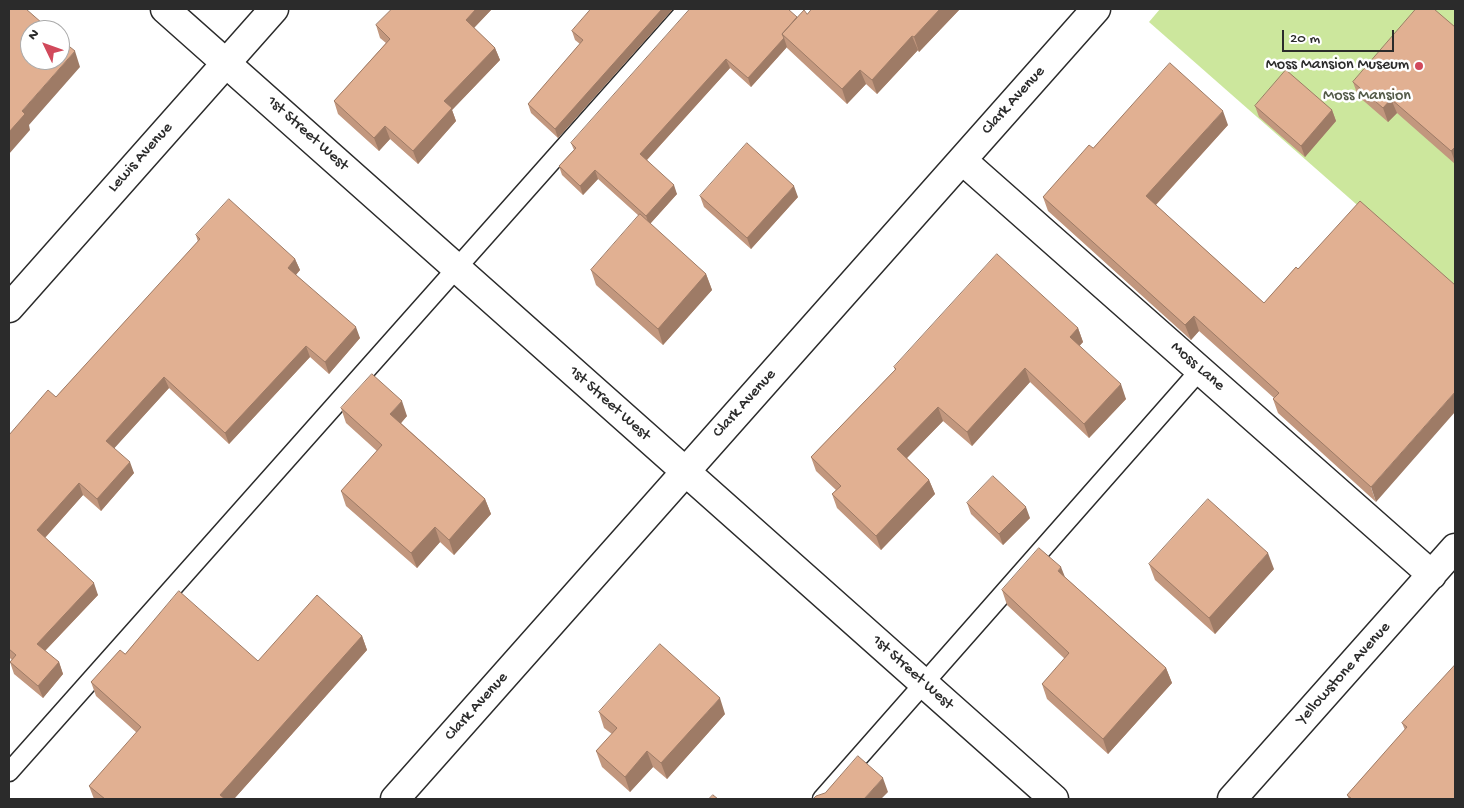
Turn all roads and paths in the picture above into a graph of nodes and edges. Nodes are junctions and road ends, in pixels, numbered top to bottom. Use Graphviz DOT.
graph roads {
  1 [pos="165,9"];
  2 [pos="274,9"];
  3 [pos="687,9"];
  4 [pos="1096,9"];
  5 [pos="227,62"];
  6 [pos="962,160"];
  7 [pos="456,267"];
  8 [pos="9,308"];
  9 [pos="1200,370"];
  10 [pos="685,472"];
  11 [pos="1455,548"];
  12 [pos="1432,575"];
  13 [pos="925,684"];
  14 [pos="9,772"];
  15 [pos="395,799"];
  16 [pos="822,799"];
  17 [pos="1054,799"];
  18 [pos="1232,799"];
  1 -- 5 [label="street, 1st Street West"];
  2 -- 5 [label="street, Lewis Avenue"];
  3 -- 7 [label="lane"];
  4 -- 6 [label="street, Clark Avenue"];
  5 -- 7 [label="street, 1st Street West"];
  5 -- 8 [label="street, Lewis Avenue"];
  6 -- 9 [label="street, Moss Lane"];
  6 -- 10 [label="street, Clark Avenue"];
  7 -- 10 [label="street, 1st Street West"];
  7 -- 14 [label="lane"];
  9 -- 12 [label="street, Moss Lane"];
  9 -- 13 [label="lane"];
  10 -- 13 [label="street, 1st Street West"];
  10 -- 15 [label="street, Clark Avenue"];
  11 -- 12 [label="street, Yellowstone Avenue"];
  12 -- 18 [label="street, Yellowstone Avenue"];
  13 -- 16 [label="lane"];
  13 -- 17 [label="street, 1st Street West"];
}
